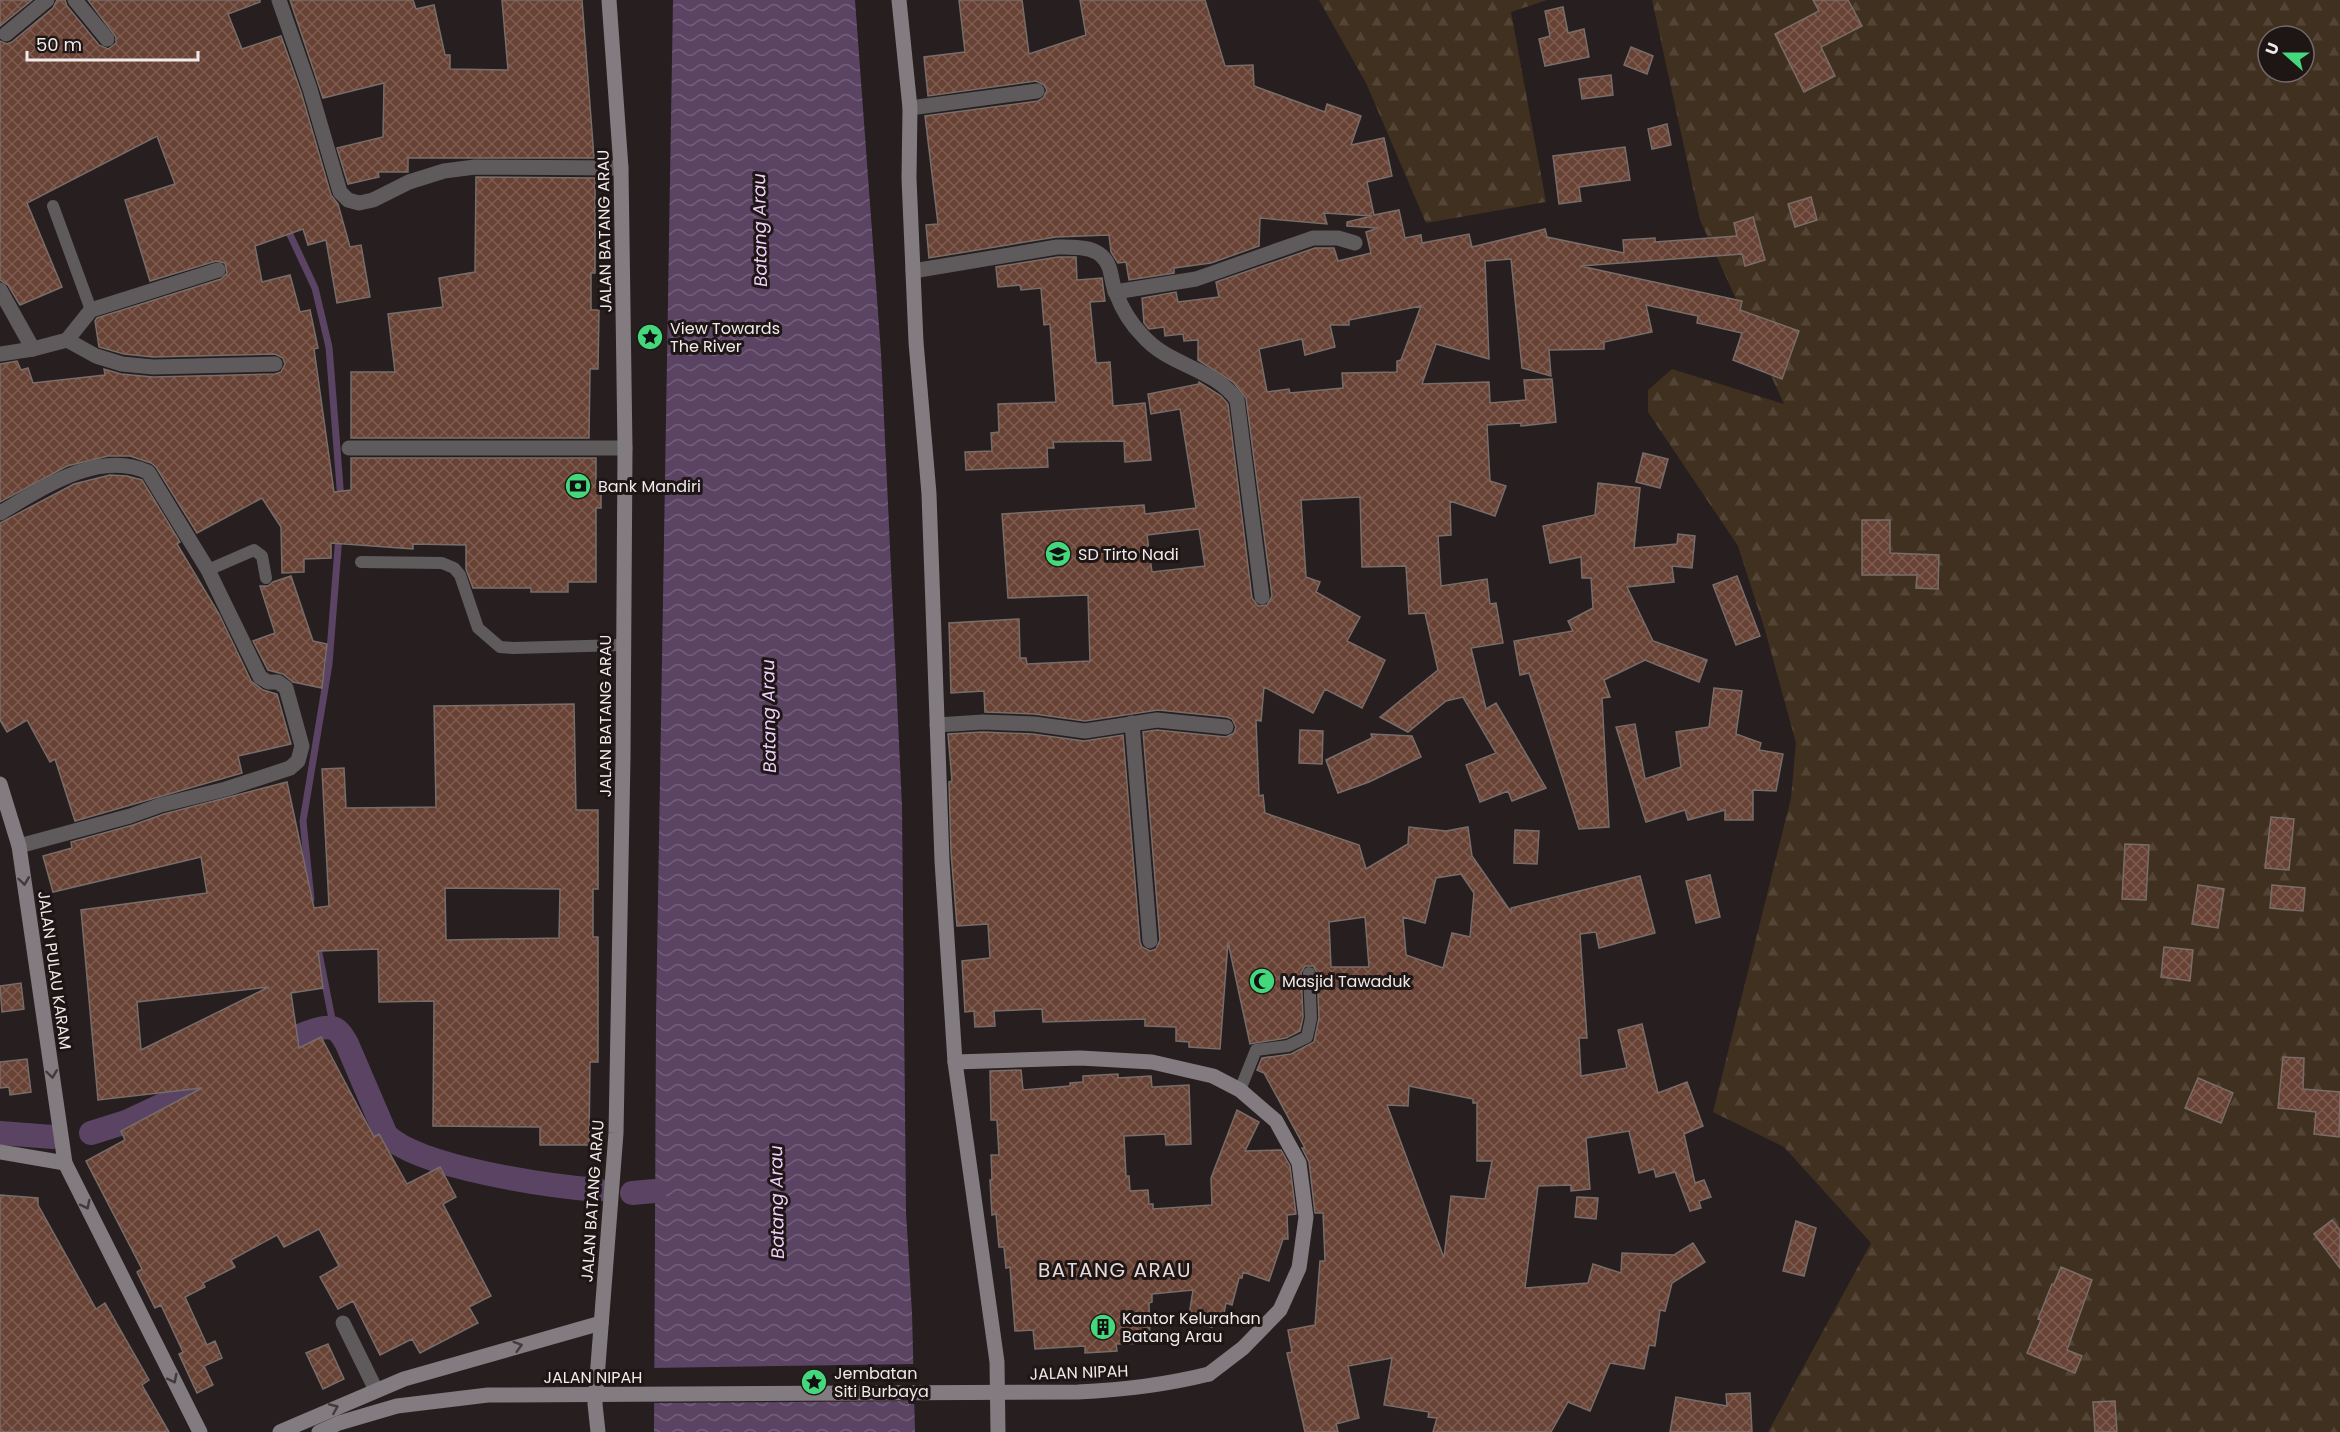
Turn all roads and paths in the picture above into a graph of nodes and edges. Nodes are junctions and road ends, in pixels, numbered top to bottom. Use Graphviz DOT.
graph roads {
  1 [pos="47,0"];
  2 [pos="75,0"];
  3 [pos="279,0"];
  4 [pos="609,0"];
  5 [pos="899,0"];
  6 [pos="6,34"];
  7 [pos="107,39"];
  8 [pos="1037,91"];
  9 [pos="910,108"];
  10 [pos="621,168"];
  11 [pos="53,206"];
  12 [pos="1354,243"];
  13 [pos="218,270"];
  14 [pos="913,272"];
  15 [pos="0,290"];
  16 [pos="1115,292"];
  17 [pos="91,310"];
  18 [pos="67,340"];
  19 [pos="33,349"];
  20 [pos="0,354"];
  21 [pos="275,364"];
  22 [pos="349,448"];
  23 [pos="626,448"];
  24 [pos="0,513"];
  25 [pos="361,562"];
  26 [pos="208,570"];
  27 [pos="266,578"];
  28 [pos="1262,597"];
  29 [pos="623,645"];
  30 [pos="1132,723"];
  31 [pos="937,725"];
  32 [pos="1226,727"];
  33 [pos="0,784"];
  34 [pos="19,846"];
  35 [pos="1150,941"];
  36 [pos="1309,973"];
  37 [pos="955,1062"];
  38 [pos="1240,1090"];
  39 [pos="0,1152"];
  40 [pos="65,1163"];
  41 [pos="343,1323"];
  42 [pos="601,1323"];
  43 [pos="376,1390"];
  44 [pos="200,1432"];
  45 [pos="280,1432"];
  46 [pos="319,1432"];
  47 [pos="598,1432"];
  48 [pos="998,1432"];
  1 -- 6 [label="street"];
  2 -- 7 [label="street"];
  3 -- 10 [label="street"];
  4 -- 10 [label="street, JALAN BATANG ARAU"];
  5 -- 9 [label="street"];
  8 -- 9 [label="street"];
  9 -- 14 [label="street"];
  10 -- 23 [label="street, JALAN BATANG ARAU"];
  11 -- 17 [label="lane"];
  12 -- 16 [label="street"];
  13 -- 17 [label="street"];
  14 -- 16 [label="street"];
  14 -- 31 [label="street"];
  15 -- 19 [label="street"];
  16 -- 28 [label="street"];
  17 -- 18 [label="street"];
  18 -- 19 [label="street"];
  18 -- 21 [label="street"];
  19 -- 20 [label="street"];
  22 -- 23 [label="street"];
  23 -- 29 [label="street, JALAN BATANG ARAU"];
  24 -- 26 [label="street"];
  25 -- 29 [label="lane"];
  26 -- 27 [label="lane"];
  26 -- 34 [label="street"];
  29 -- 42 [label="street, JALAN BATANG ARAU"];
  30 -- 31 [label="street"];
  30 -- 32 [label="street"];
  30 -- 35 [label="street"];
  31 -- 37 [label="street"];
  33 -- 34 [label="street, JALAN PULAU KARAM"];
  34 -- 40 [label="street, JALAN PULAU KARAM, one-way"];
  36 -- 38 [label="lane"];
  37 -- 38 [label="street, JALAN NIPAH"];
  37 -- 48 [label="street"];
  38 -- 46 [label="street, JALAN NIPAH, bridge"];
  39 -- 40 [label="street"];
  40 -- 44 [label="street, JALAN PULAU KARAM, one-way"];
  41 -- 43 [label="street"];
  43 -- 42 [label="street, one-way"];
  42 -- 47 [label="street, JALAN BATANG ARAU"];
  45 -- 43 [label="street, one-way"];
}
